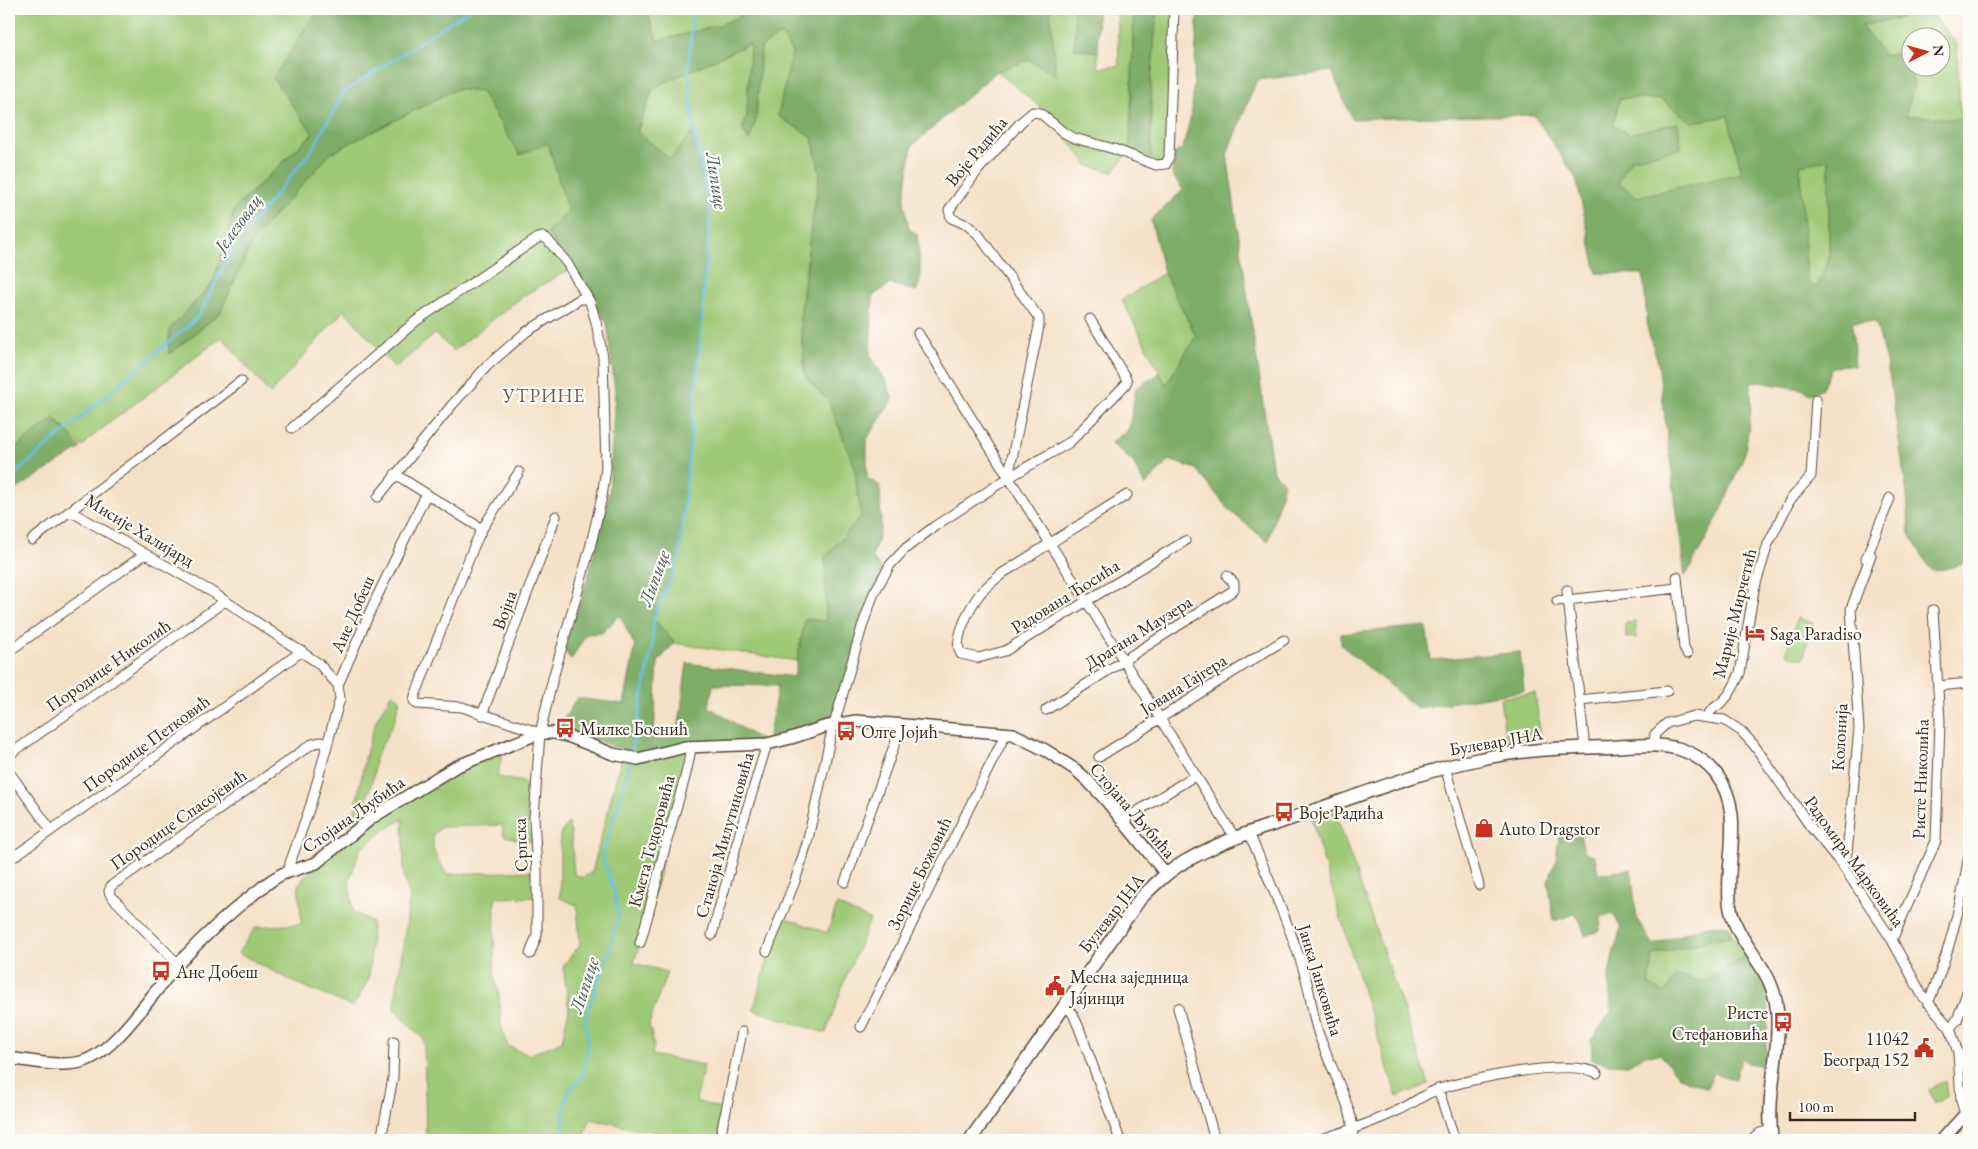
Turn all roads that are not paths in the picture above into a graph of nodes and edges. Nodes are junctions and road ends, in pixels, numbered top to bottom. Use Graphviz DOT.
graph roads {
  1 [pos="1174,9"];
  2 [pos="586,299"];
  3 [pos="1090,319"];
  4 [pos="918,333"];
  5 [pos="241,381"];
  6 [pos="1816,399"];
  7 [pos="292,428"];
  8 [pos="519,472"];
  9 [pos="395,474"];
  10 [pos="1008,478"];
  11 [pos="426,495"];
  12 [pos="1127,495"];
  13 [pos="378,497"];
  14 [pos="1890,498"];
  15 [pos="70,511"];
  16 [pos="556,516"];
  17 [pos="482,529"];
  18 [pos="32,540"];
  19 [pos="1185,541"];
  20 [pos="1049,544"];
  21 [pos="145,554"];
  22 [pos="1871,555"];
  23 [pos="1227,576"];
  24 [pos="1677,577"];
  25 [pos="1678,588"];
  26 [pos="1567,590"];
  27 [pos="1568,600"];
  28 [pos="225,601"];
  29 [pos="1557,601"];
  30 [pos="1086,602"];
  31 [pos="1851,609"];
  32 [pos="1933,610"];
  33 [pos="1284,640"];
  34 [pos="9,651"];
  35 [pos="302,651"];
  36 [pos="1688,654"];
  37 [pos="1123,660"];
  38 [pos="1969,683"];
  39 [pos="338,684"];
  40 [pos="1938,686"];
  41 [pos="1667,691"];
  42 [pos="1579,700"];
  43 [pos="1046,710"];
  44 [pos="482,715"];
  45 [pos="1707,717"];
  46 [pos="1160,718"];
  47 [pos="902,724"];
  48 [pos="834,725"];
  49 [pos="540,733"];
  50 [pos="1006,733"];
  51 [pos="328,743"];
  52 [pos="768,744"];
  53 [pos="1653,746"];
  54 [pos="691,747"];
  55 [pos="1585,748"];
  56 [pos="9,755"];
  57 [pos="1099,757"];
  58 [pos="1445,767"];
  59 [pos="9,772"];
  60 [pos="1196,775"];
  61 [pos="1122,821"];
  62 [pos="51,830"];
  63 [pos="1249,833"];
  64 [pos="1235,838"];
  65 [pos="1969,854"];
  66 [pos="9,860"];
  67 [pos="1842,865"];
  68 [pos="289,872"];
  69 [pos="1166,874"];
  70 [pos="845,882"];
  71 [pos="1479,885"];
  72 [pos="712,935"];
  73 [pos="1892,940"];
  74 [pos="640,943"];
  75 [pos="767,951"];
  76 [pos="530,954"];
  77 [pos="178,964"];
  78 [pos="1969,987"];
  79 [pos="1928,1003"];
  80 [pos="1064,1004"];
  81 [pos="1178,1008"];
  82 [pos="861,1028"];
  83 [pos="1950,1028"];
  84 [pos="742,1032"];
  85 [pos="394,1041"];
  86 [pos="9,1058"];
  87 [pos="1597,1073"];
  88 [pos="1438,1089"];
  89 [pos="1967,1112"];
  90 [pos="1352,1130"];
  91 [pos="1771,1135"];
  92 [pos="381,1140"];
  93 [pos="719,1140"];
  94 [pos="970,1140"];
  95 [pos="1120,1140"];
  96 [pos="1216,1140"];
  97 [pos="1317,1140"];
  98 [pos="1353,1140"];
  99 [pos="1455,1140"];
  100 [pos="1752,1140"];
  101 [pos="1942,1140"];
  1 -- 10 [label="street, Воје Радића"];
  2 -- 7 [label="street, Српска"];
  2 -- 9 [label="street"];
  2 -- 49 [label="street, Српска"];
  3 -- 10 [label="street"];
  4 -- 10 [label="street"];
  5 -- 15 [label="street, Мисије Халијард"];
  6 -- 45 [label="street, Марије Мирчетић"];
  8 -- 17 [label="street"];
  9 -- 11 [label="street"];
  9 -- 13 [label="street"];
  10 -- 20 [label="street"];
  10 -- 48 [label="street"];
  11 -- 17 [label="street"];
  11 -- 39 [label="street, Ане Добеш"];
  12 -- 20 [label="street"];
  14 -- 31 [label="street, Колонија"];
  15 -- 18 [label="street"];
  15 -- 21 [label="street, Мисије Халијард"];
  16 -- 44 [label="street, Војна"];
  17 -- 44 [label="street"];
  19 -- 30 [label="street, Радована Ћосића"];
  20 -- 30 [label="street"];
  20 -- 30 [label="street, Радована Ћосића"];
  21 -- 28 [label="street, Мисије Халијард"];
  21 -- 34 [label="street"];
  22 -- 31 [label="street, Колонија"];
  23 -- 37 [label="street, Драгана Маузера"];
  24 -- 25 [label="street"];
  25 -- 27 [label="street"];
  25 -- 36 [label="street"];
  26 -- 27 [label="street"];
  27 -- 29 [label="street"];
  27 -- 42 [label="street"];
  28 -- 35 [label="street, Мисије Халијард"];
  28 -- 56 [label="street, Породице Николић"];
  30 -- 37 [label="street"];
  31 -- 67 [label="street, Колонија"];
  32 -- 40 [label="street, Ристе Николића"];
  33 -- 46 [label="street, Јована Гајгера"];
  35 -- 39 [label="street, Мисије Халијард"];
  35 -- 62 [label="street, Породице Петковић"];
  37 -- 43 [label="street, Драгана Маузера"];
  37 -- 46 [label="street"];
  38 -- 40 [label="street"];
  39 -- 51 [label="street, Ане Добеш"];
  40 -- 73 [label="street, Ристе Николића"];
  41 -- 42 [label="street"];
  42 -- 55 [label="street"];
  44 -- 49 [label="street"];
  45 -- 53 [label="street, Радомира Марковића"];
  45 -- 67 [label="street, Радомира Марковића"];
  46 -- 57 [label="street, Јована Гајгера"];
  46 -- 60 [label="street"];
  47 -- 48 [label="street, Стојана Љубића"];
  47 -- 50 [label="street, Стојана Љубића"];
  47 -- 70 [label="street"];
  48 -- 52 [label="street, Стојана Љубића"];
  48 -- 75 [label="street"];
  49 -- 54 [label="street, Стојана Љубића"];
  49 -- 68 [label="street, Стојана Љубића"];
  49 -- 76 [label="street, Српска"];
  50 -- 61 [label="street, Стојана Љубића"];
  50 -- 82 [label="street, Зорице Божовић"];
  51 -- 68 [label="street, Ане Добеш"];
  51 -- 77 [label="street, Породице Спасојевић"];
  52 -- 54 [label="street, Стојана Љубића"];
  52 -- 72 [label="street, Станоја Милутиновића"];
  53 -- 55 [label="main road, Булевар ЈНА"];
  53 -- 91 [label="main road, Булевар ЈНА"];
  54 -- 74 [label="street, Кмета Тодоровића"];
  55 -- 58 [label="main road, Булевар ЈНА"];
  58 -- 63 [label="main road, Булевар ЈНА"];
  58 -- 71 [label="street"];
  59 -- 62 [label="street"];
  60 -- 61 [label="street"];
  60 -- 64 [label="street"];
  61 -- 69 [label="street, Стојана Љубића"];
  62 -- 66 [label="street, Породице Петковић"];
  63 -- 64 [label="main road, Булевар ЈНА"];
  63 -- 90 [label="street, Јанка Јанковића"];
  64 -- 69 [label="main road, Булевар ЈНА"];
  65 -- 79 [label="street"];
  67 -- 73 [label="street, Радомира Марковића"];
  68 -- 77 [label="street, Стојана Љубића"];
  69 -- 80 [label="main road, Булевар ЈНА"];
  73 -- 79 [label="street, Радомира Марковића"];
  77 -- 86 [label="street, Стојана Љубића"];
  78 -- 83 [label="street"];
  79 -- 83 [label="street, Радомира Марковића"];
  80 -- 94 [label="main road, Булевар ЈНА"];
  80 -- 95 [label="street"];
  81 -- 96 [label="street"];
  83 -- 89 [label="street, Радомира Марковића"];
  84 -- 93 [label="street"];
  85 -- 92 [label="street"];
  87 -- 88 [label="street"];
  88 -- 90 [label="street"];
  88 -- 99 [label="street"];
  89 -- 101 [label="street"];
  90 -- 97 [label="street"];
  90 -- 98 [label="street, Јанка Јанковића"];
  91 -- 100 [label="street"];
}
